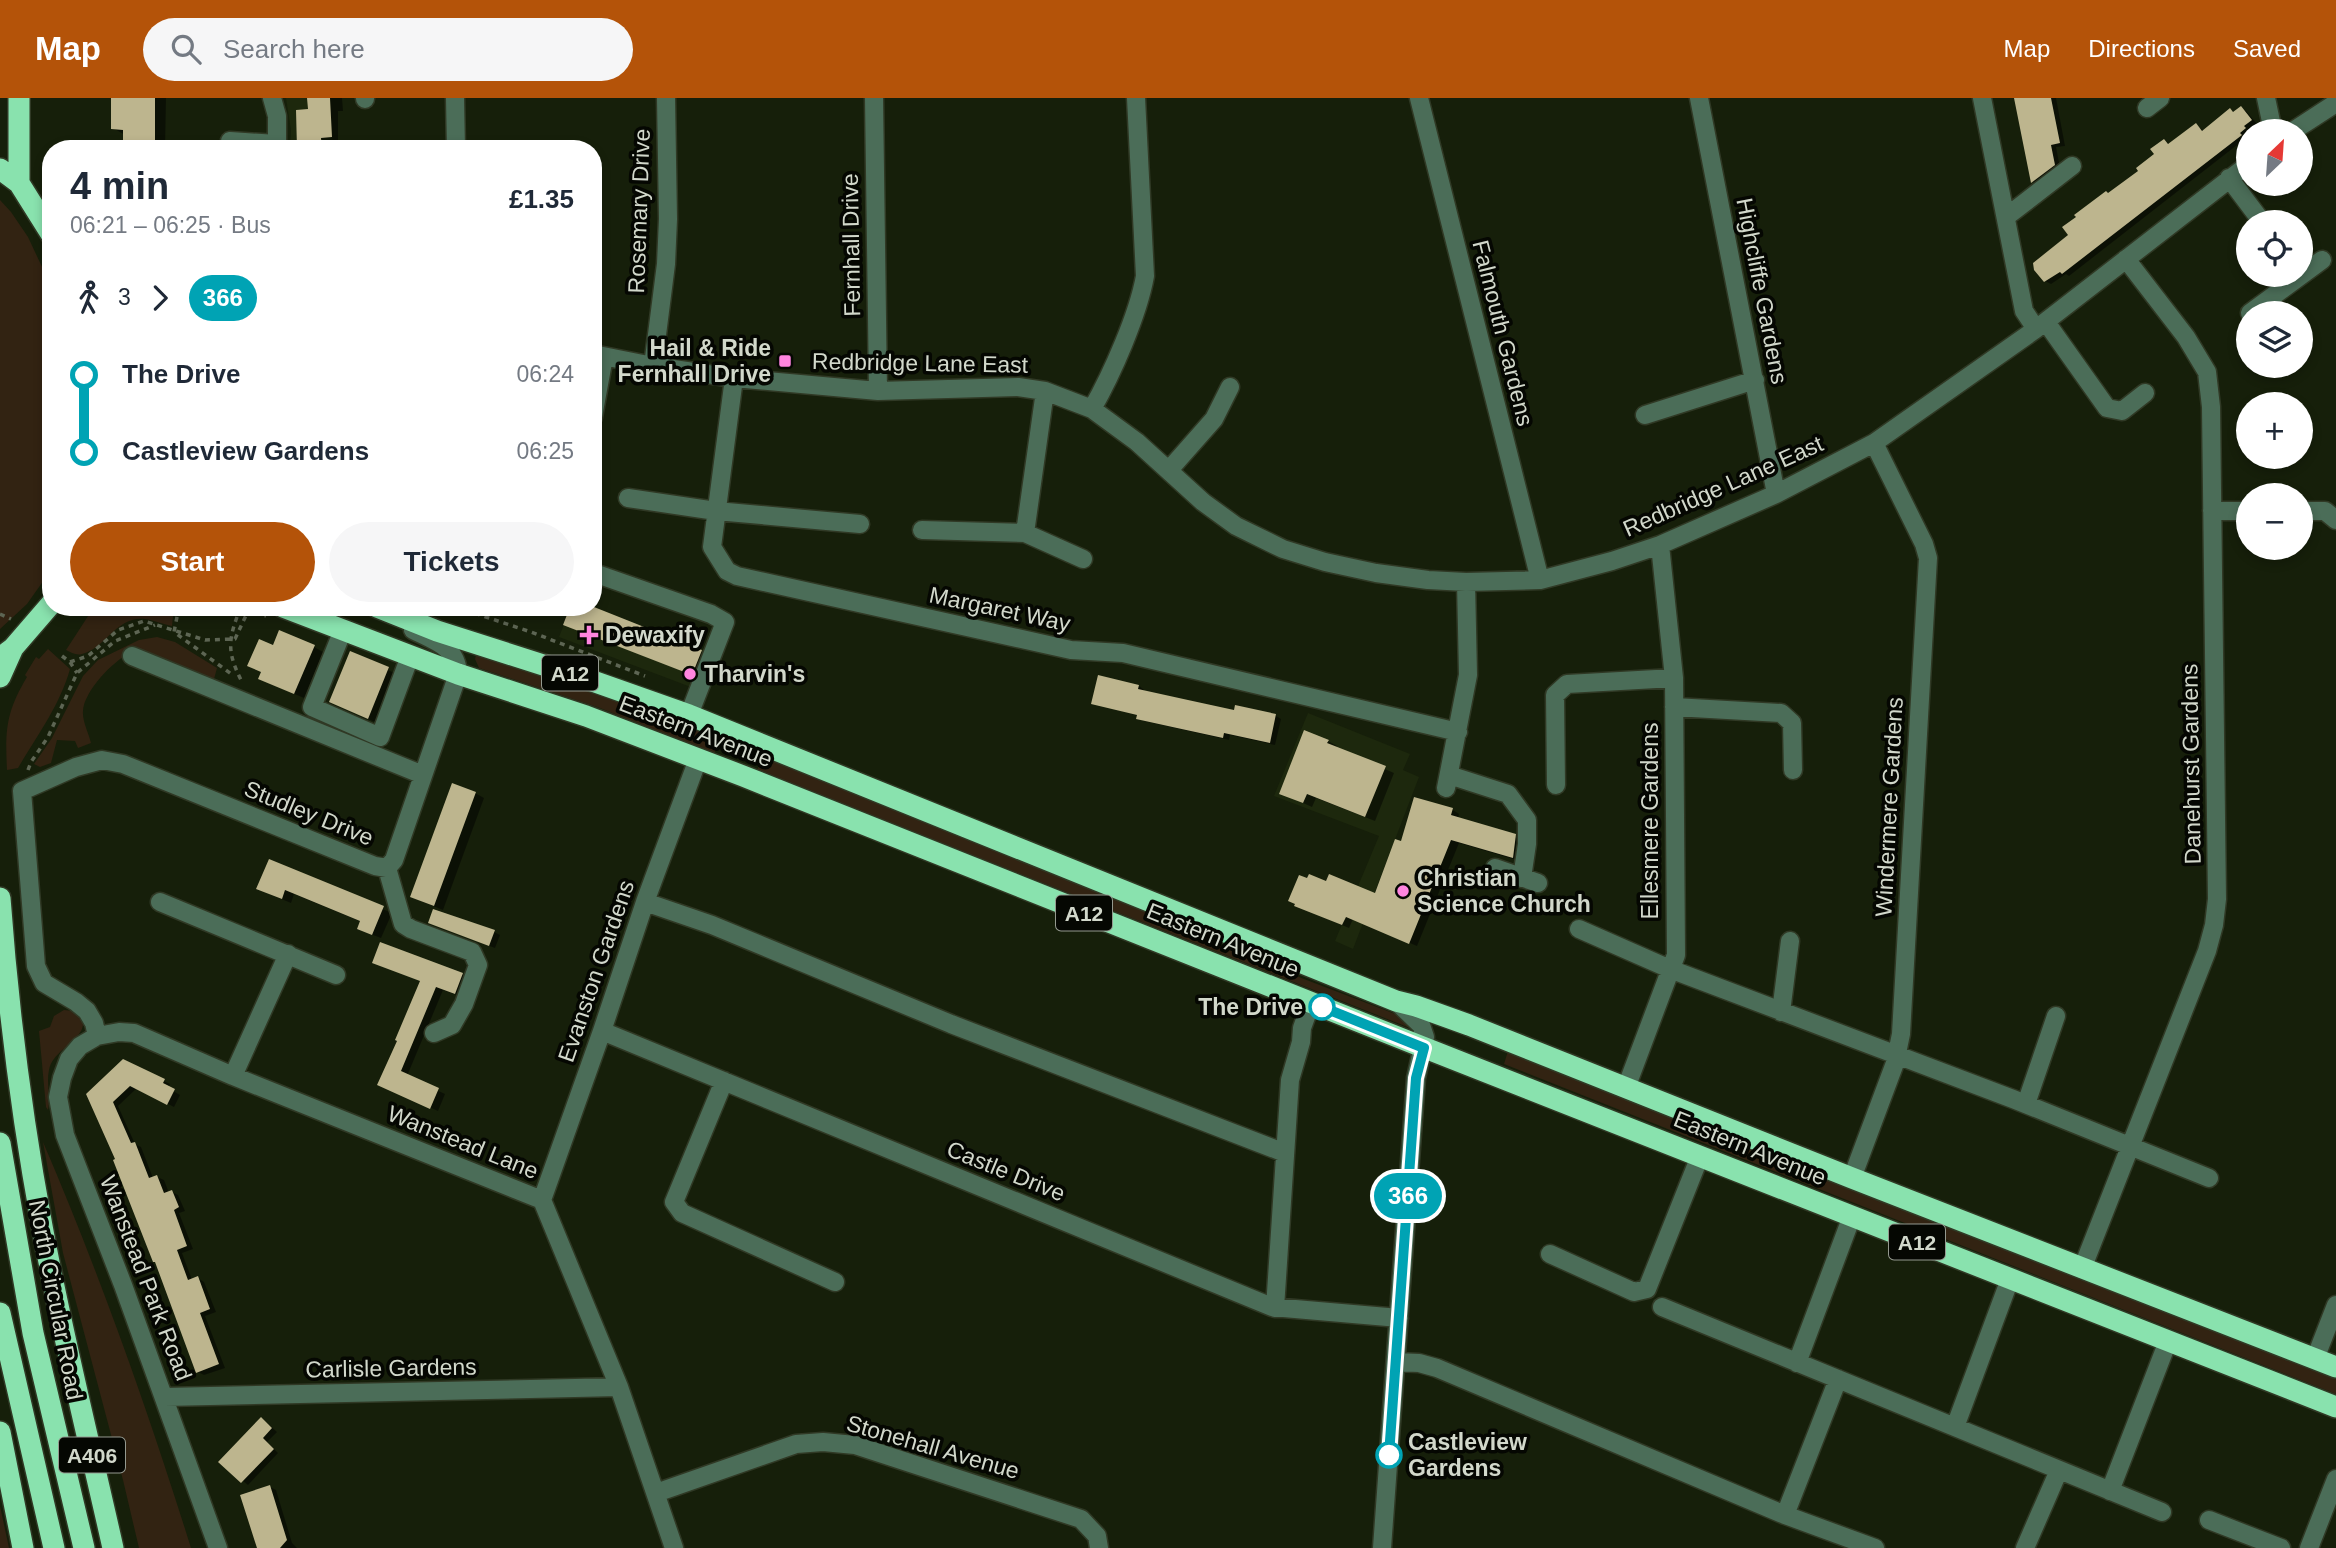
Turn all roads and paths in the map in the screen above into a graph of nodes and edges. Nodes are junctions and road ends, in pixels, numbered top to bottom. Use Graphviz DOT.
graph roads {
  1 [pos="19,98"];
  2 [pos="272,98"];
  3 [pos="455,98"];
  4 [pos="666,98"];
  5 [pos="874,98"];
  6 [pos="1136,98"];
  7 [pos="1419,98"];
  8 [pos="1699,98"];
  9 [pos="1982,98"];
  10 [pos="2266,98"];
  11 [pos="2336,103"];
  12 [pos="2270,119"];
  13 [pos="2311,119"];
  14 [pos="277,140"];
  15 [pos="456,140"];
  16 [pos="2072,166"];
  17 [pos="0,169"];
  18 [pos="2236,173"];
  19 [pos="2229,178"];
  20 [pos="19,183"];
  21 [pos="2253,210"];
  22 [pos="2006,217"];
  23 [pos="42,220"];
  24 [pos="2126,260"];
  25 [pos="2322,260"];
  26 [pos="2313,266"];
  27 [pos="2285,287"];
  28 [pos="2266,301"];
  29 [pos="2041,325"];
  30 [pos="602,357"];
  31 [pos="653,366"];
  32 [pos="734,378"];
  33 [pos="1755,380"];
  34 [pos="1230,387"];
  35 [pos="877,391"];
  36 [pos="1045,391"];
  37 [pos="2145,393"];
  38 [pos="1092,409"];
  39 [pos="1646,415"];
  40 [pos="1874,443"];
  41 [pos="1169,470"];
  42 [pos="1776,494"];
  43 [pos="628,498"];
  44 [pos="2212,511"];
  45 [pos="2236,511"];
  46 [pos="2313,511"];
  47 [pos="716,512"];
  48 [pos="2336,520"];
  49 [pos="860,524"];
  50 [pos="922,530"];
  51 [pos="1025,533"];
  52 [pos="1660,545"];
  53 [pos="1083,559"];
  54 [pos="602,576"];
  55 [pos="1540,580"];
  56 [pos="1466,582"];
  57 [pos="0,614"];
  58 [pos="42,614"];
  59 [pos="177,616"];
  60 [pos="246,616"];
  61 [pos="306,616"];
  62 [pos="383,616"];
  63 [pos="400,616"];
  64 [pos="483,616"];
  65 [pos="237,617"];
  66 [pos="11,620"];
  67 [pos="155,625"];
  68 [pos="343,630"];
  69 [pos="174,632"];
  70 [pos="229,639"];
  71 [pos="6,653"];
  72 [pos="62,656"];
  73 [pos="132,656"];
  74 [pos="410,656"];
  75 [pos="70,662"];
  76 [pos="77,673"];
  77 [pos="458,674"];
  78 [pos="0,677"];
  79 [pos="649,678"];
  80 [pos="1674,678"];
  81 [pos="242,682"];
  82 [pos="1674,707"];
  83 [pos="689,715"];
  84 [pos="1458,732"];
  85 [pos="698,759"];
  86 [pos="1793,770"];
  87 [pos="423,775"];
  88 [pos="24,784"];
  89 [pos="1556,785"];
  90 [pos="387,868"];
  91 [pos="1495,868"];
  92 [pos="0,898"];
  93 [pos="160,902"];
  94 [pos="645,902"];
  95 [pos="1579,929"];
  96 [pos="1790,941"];
  97 [pos="288,954"];
  98 [pos="1670,969"];
  99 [pos="336,975"];
  100 [pos="1396,1001"];
  101 [pos="1311,1003"];
  102 [pos="1781,1012"];
  103 [pos="2056,1016"];
  104 [pos="602,1031"];
  105 [pos="434,1033"];
  106 [pos="97,1037"];
  107 [pos="1424,1048"];
  108 [pos="1897,1056"];
  109 [pos="233,1076"];
  110 [pos="724,1080"];
  111 [pos="1626,1088"];
  112 [pos="2026,1104"];
  113 [pos="0,1143"];
  114 [pos="2130,1146"];
  115 [pos="1286,1153"];
  116 [pos="1699,1156"];
  117 [pos="1852,1178"];
  118 [pos="2209,1178"];
  119 [pos="541,1200"];
  120 [pos="1852,1216"];
  121 [pos="1550,1254"];
  122 [pos="2082,1269"];
  123 [pos="2010,1279"];
  124 [pos="835,1282"];
  125 [pos="2336,1305"];
  126 [pos="1662,1307"];
  127 [pos="1275,1308"];
  128 [pos="0,1313"];
  129 [pos="1399,1318"];
  130 [pos="2168,1341"];
  131 [pos="2315,1359"];
  132 [pos="1396,1362"];
  133 [pos="1797,1363"];
  134 [pos="2336,1367"];
  135 [pos="1838,1379"];
  136 [pos="619,1387"];
  137 [pos="165,1397"];
  138 [pos="2336,1407"];
  139 [pos="1955,1427"];
  140 [pos="0,1432"];
  141 [pos="2059,1470"];
  142 [pos="2336,1479"];
  143 [pos="2110,1491"];
  144 [pos="656,1493"];
  145 [pos="2162,1512"];
  146 [pos="1785,1515"];
  147 [pos="2209,1520"];
  148 [pos="23,1548"];
  149 [pos="54,1548"];
  150 [pos="84,1548"];
  151 [pos="113,1548"];
  152 [pos="218,1548"];
  153 [pos="674,1548"];
  154 [pos="1099,1548"];
  155 [pos="1382,1548"];
  156 [pos="1875,1548"];
  157 [pos="2025,1548"];
  158 [pos="2281,1548"];
  159 [pos="2309,1548"];
  1 -- 20 [label="highway"];
  2 -- 14 [label="street"];
  3 -- 15 [label="street"];
  4 -- 31 [label="street, Rosemary Drive"];
  5 -- 35 [label="street, Fernhall Drive"];
  6 -- 38 [label="street"];
  7 -- 55 [label="street, Falmouth Gardens"];
  8 -- 33 [label="street, Highcliffe Gardens"];
  9 -- 22 [label="street"];
  10 -- 12 [label="street"];
  11 -- 13 [label="street"];
  16 -- 22 [label="street"];
  17 -- 20 [label="highway"];
  18 -- 19 [label="street, Redbridge Lane East"];
  19 -- 21 [label="street"];
  19 -- 24 [label="street, Redbridge Lane East"];
  20 -- 23 [label="highway"];
  22 -- 29 [label="street"];
  24 -- 29 [label="street, Redbridge Lane East"];
  24 -- 44 [label="street, Danehurst Gardens"];
  25 -- 26 [label="street"];
  27 -- 28 [label="street"];
  29 -- 37 [label="street"];
  29 -- 40 [label="street, Redbridge Lane East"];
  30 -- 31 [label="street, Redbridge Lane East"];
  31 -- 32 [label="street, Redbridge Lane East"];
  32 -- 35 [label="street, Redbridge Lane East"];
  32 -- 47 [label="street, Margaret Way"];
  33 -- 39 [label="street"];
  33 -- 42 [label="street, Highcliffe Gardens"];
  34 -- 41 [label="street"];
  35 -- 36 [label="street, Redbridge Lane East"];
  36 -- 38 [label="street, Redbridge Lane East"];
  36 -- 51 [label="street"];
  38 -- 41 [label="street, Redbridge Lane East"];
  40 -- 42 [label="street, Redbridge Lane East"];
  40 -- 108 [label="street, Windermere Gardens"];
  41 -- 56 [label="street, Redbridge Lane East"];
  42 -- 52 [label="street, Redbridge Lane East"];
  43 -- 47 [label="street"];
  44 -- 45 [label="street"];
  44 -- 114 [label="street, Danehurst Gardens"];
  46 -- 48 [label="street"];
  47 -- 49 [label="street"];
  47 -- 84 [label="street, Margaret Way"];
  50 -- 51 [label="street"];
  51 -- 53 [label="street"];
  52 -- 55 [label="street, Redbridge Lane East"];
  52 -- 80 [label="street, Ellesmere Gardens"];
  54 -- 83 [label="street"];
  55 -- 56 [label="street, Redbridge Lane East"];
  56 -- 84 [label="street"];
  57 -- 66 [label="path"];
  58 -- 71 [label="highway"];
  59 -- 69 [label="path"];
  60 -- 70 [label="path"];
  61 -- 68 [label="highway, Eastern Avenue / A12"];
  62 -- 77 [label="street"];
  63 -- 83 [label="highway, Eastern Avenue / A12"];
  64 -- 79 [label="path"];
  65 -- 70 [label="path"];
  67 -- 69 [label="path"];
  67 -- 75 [label="path"];
  67 -- 76 [label="path"];
  68 -- 74 [label="highway, Eastern Avenue / A12"];
  68 -- 74 [label="street"];
  69 -- 70 [label="path"];
  69 -- 81 [label="path"];
  71 -- 78 [label="highway"];
  72 -- 75 [label="path"];
  73 -- 87 [label="street"];
  74 -- 77 [label="highway, Eastern Avenue / A12"];
  75 -- 76 [label="path"];
  76 -- 88 [label="path"];
  77 -- 85 [label="highway, Eastern Avenue / A12"];
  77 -- 87 [label="street, Studley Drive"];
  80 -- 82 [label="street, Ellesmere Gardens"];
  80 -- 89 [label="street"];
  82 -- 86 [label="street"];
  82 -- 98 [label="street, Ellesmere Gardens"];
  83 -- 100 [label="highway, Eastern Avenue / A12"];
  84 -- 91 [label="street"];
  85 -- 94 [label="street, Evanston Gardens"];
  85 -- 101 [label="highway, Eastern Avenue / A12"];
  87 -- 90 [label="street, Studley Drive"];
  88 -- 90 [label="street, Studley Drive"];
  88 -- 106 [label="street"];
  90 -- 105 [label="street"];
  92 -- 151 [label="highway, A406"];
  93 -- 97 [label="street"];
  94 -- 104 [label="street, Evanston Gardens"];
  94 -- 115 [label="street"];
  95 -- 98 [label="street"];
  96 -- 102 [label="street"];
  97 -- 99 [label="street"];
  97 -- 109 [label="street"];
  98 -- 102 [label="street"];
  98 -- 111 [label="street, Ellesmere Gardens"];
  100 -- 107 [label="street"];
  100 -- 111 [label="highway, Eastern Avenue / A12"];
  101 -- 107 [label="highway, Eastern Avenue / A12"];
  101 -- 115 [label="street"];
  102 -- 108 [label="street"];
  103 -- 112 [label="street"];
  104 -- 110 [label="street, Castle Drive"];
  104 -- 119 [label="street, Evanston Gardens"];
  106 -- 109 [label="street, Wanstead Lane"];
  106 -- 137 [label="street, Wanstead Park Road"];
  107 -- 116 [label="highway, Eastern Avenue / A12"];
  107 -- 129 [label="street"];
  108 -- 112 [label="street"];
  108 -- 117 [label="street, Windermere Gardens"];
  109 -- 119 [label="street, Wanstead Lane"];
  110 -- 124 [label="street"];
  110 -- 127 [label="street, Castle Drive"];
  111 -- 117 [label="highway, Eastern Avenue / A12"];
  112 -- 114 [label="street"];
  113 -- 150 [label="highway, North Circular Road / A406"];
  114 -- 118 [label="street"];
  114 -- 122 [label="street, Danehurst Gardens"];
  115 -- 127 [label="street"];
  116 -- 120 [label="highway, Eastern Avenue / A12"];
  116 -- 121 [label="street"];
  117 -- 122 [label="highway, Eastern Avenue / A12"];
  119 -- 136 [label="street, Wanstead Lane"];
  120 -- 123 [label="highway, Eastern Avenue / A12"];
  120 -- 133 [label="street"];
  122 -- 131 [label="highway, Eastern Avenue / A12"];
  123 -- 130 [label="highway, Eastern Avenue / A12"];
  123 -- 139 [label="street"];
  125 -- 131 [label="street"];
  126 -- 133 [label="street"];
  127 -- 129 [label="street, Castle Drive"];
  128 -- 149 [label="highway, A406"];
  129 -- 132 [label="street"];
  130 -- 138 [label="highway, Eastern Avenue / A12"];
  130 -- 143 [label="street"];
  131 -- 134 [label="highway, Eastern Avenue / A12"];
  132 -- 146 [label="street"];
  132 -- 155 [label="street"];
  133 -- 135 [label="street"];
  135 -- 139 [label="street"];
  135 -- 146 [label="street"];
  136 -- 137 [label="street, Carlisle Gardens"];
  136 -- 144 [label="street, Wanstead Lane"];
  137 -- 152 [label="street, Wanstead Park Road"];
  139 -- 141 [label="street"];
  140 -- 148 [label="highway"];
  141 -- 143 [label="street"];
  141 -- 157 [label="street"];
  142 -- 159 [label="street"];
  143 -- 145 [label="street"];
  144 -- 153 [label="street, Wanstead Lane"];
  144 -- 154 [label="street, Stonehall Avenue"];
  146 -- 156 [label="street"];
  147 -- 158 [label="street"];
}
